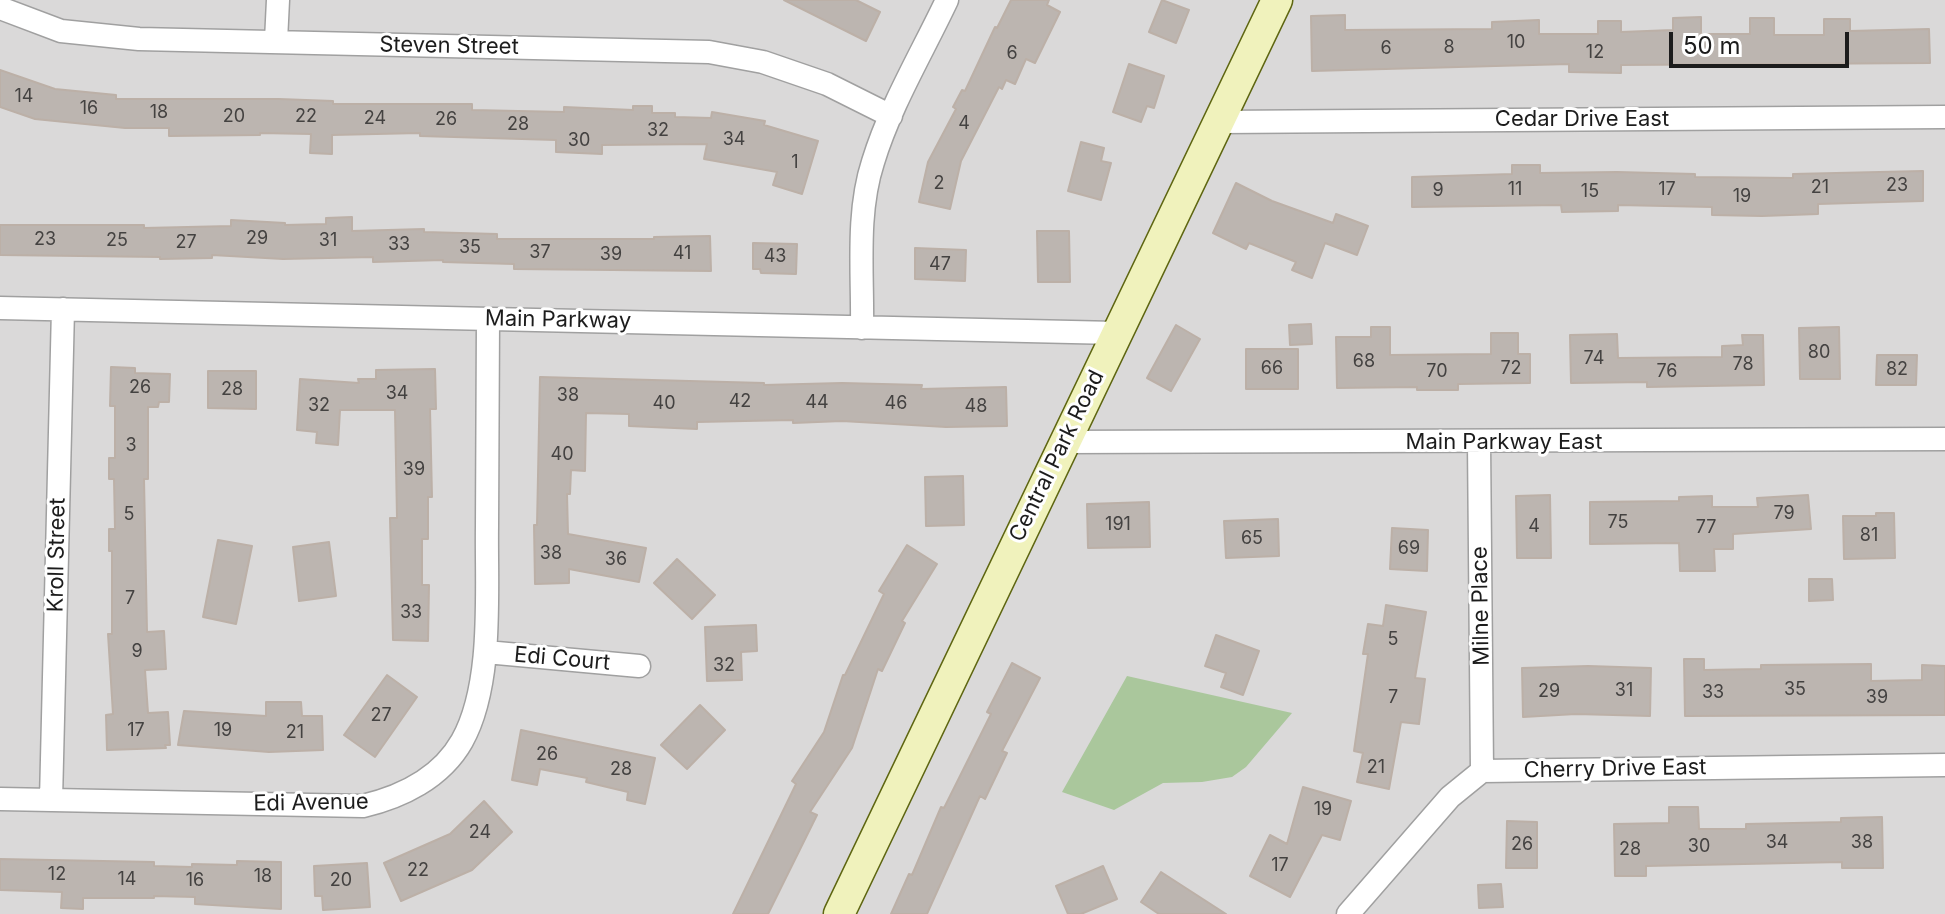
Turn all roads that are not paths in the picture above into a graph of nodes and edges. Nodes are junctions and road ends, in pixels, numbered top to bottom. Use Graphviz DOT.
graph roads {
  1 [pos="278,0"];
  2 [pos="947,0"];
  3 [pos="1277,0"];
  4 [pos="0,8"];
  5 [pos="276,41"];
  6 [pos="891,116"];
  7 [pos="1945,117"];
  8 [pos="1220,122"];
  9 [pos="0,308"];
  10 [pos="63,309"];
  11 [pos="488,319"];
  12 [pos="862,328"];
  13 [pos="1116,333"];
  14 [pos="1945,439"];
  15 [pos="1063,442"];
  16 [pos="1479,442"];
  17 [pos="486,652"];
  18 [pos="639,666"];
  19 [pos="1945,765"];
  20 [pos="1482,771"];
  21 [pos="0,799"];
  22 [pos="51,800"];
  23 [pos="839,914"];
  24 [pos="1348,914"];
  1 -- 5 [label="street"];
  2 -- 6 [label="street"];
  3 -- 8 [label="street, Central Park Road"];
  4 -- 5 [label="street, Steven Street"];
  5 -- 6 [label="street, Steven Street"];
  6 -- 12 [label="street"];
  7 -- 8 [label="street, Cedar Drive East"];
  8 -- 13 [label="street, Central Park Road"];
  9 -- 10 [label="street, Main Parkway"];
  10 -- 11 [label="street, Main Parkway"];
  10 -- 22 [label="street, Kroll Street"];
  11 -- 12 [label="street, Main Parkway"];
  11 -- 17 [label="street, Edi Avenue"];
  12 -- 13 [label="street, Main Parkway"];
  13 -- 15 [label="street, Central Park Road"];
  14 -- 16 [label="street, Main Parkway East"];
  15 -- 16 [label="street, Main Parkway East"];
  15 -- 23 [label="street, Central Park Road"];
  16 -- 20 [label="street, Milne Place"];
  17 -- 18 [label="street, Edi Court"];
  17 -- 22 [label="street, Edi Avenue"];
  19 -- 20 [label="street, Cherry Drive East"];
  20 -- 24 [label="street"];
  21 -- 22 [label="street, Edi Avenue"];
}
